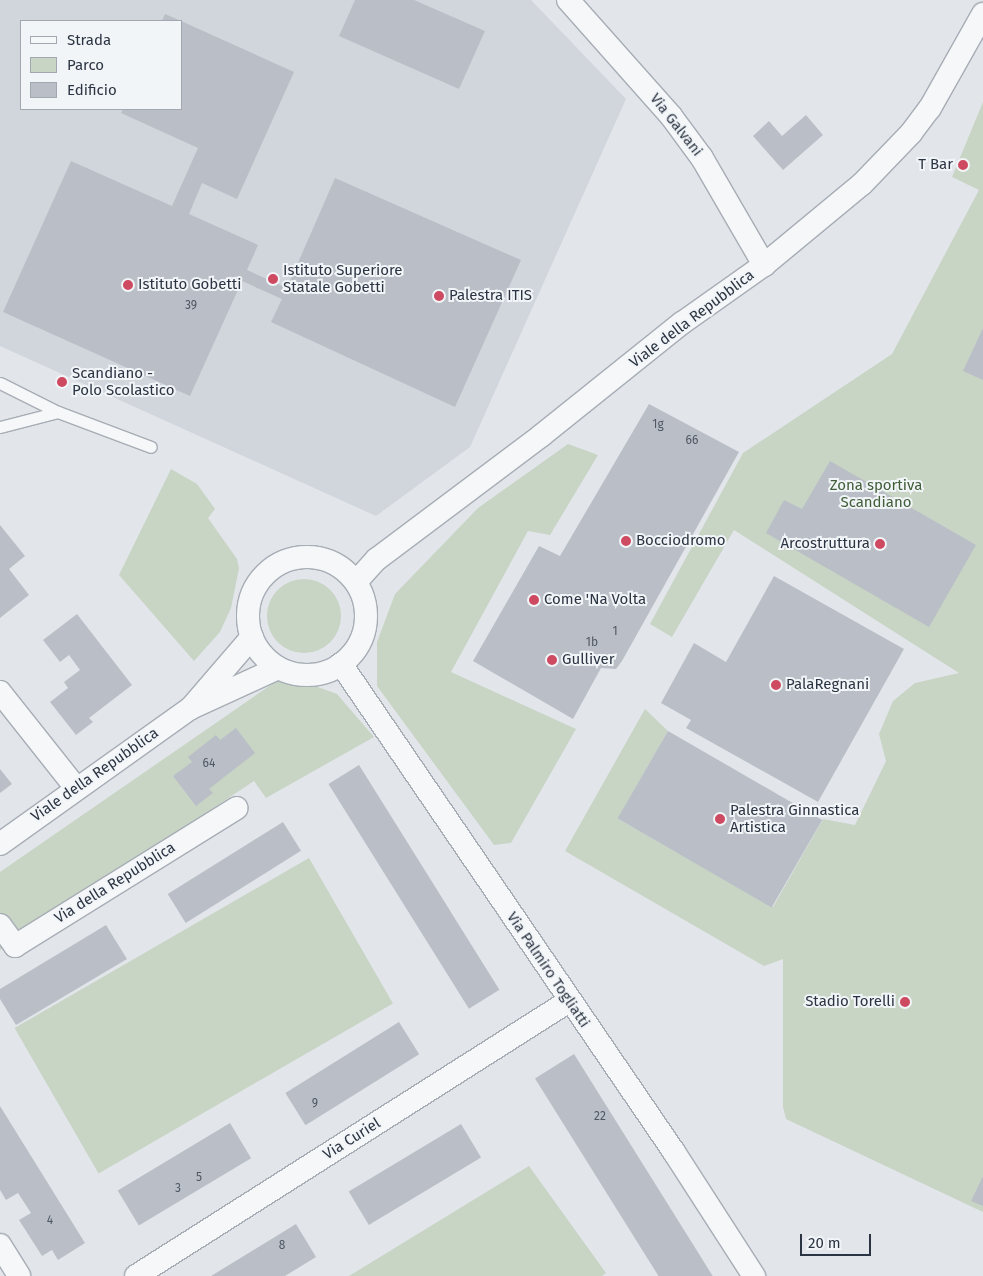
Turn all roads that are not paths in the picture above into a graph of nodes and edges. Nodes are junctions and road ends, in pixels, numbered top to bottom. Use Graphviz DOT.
graph roads {
  1 [pos="568,0"];
  2 [pos="983,14"];
  3 [pos="764,265"];
  4 [pos="0,383"];
  5 [pos="58,412"];
  6 [pos="0,427"];
  7 [pos="151,447"];
  8 [pos="356,582"];
  9 [pos="252,637"];
  10 [pos="341,664"];
  11 [pos="278,668"];
  12 [pos="0,692"];
  13 [pos="191,708"];
  14 [pos="76,788"];
  15 [pos="237,808"];
  16 [pos="0,844"];
  17 [pos="0,925"];
  18 [pos="569,1001"];
  19 [pos="0,1245"];
  20 [pos="19,1276"];
  21 [pos="136,1276"];
  22 [pos="754,1276"];
  1 -- 3 [label="street, Via Galvani"];
  2 -- 3 [label="street, Viale della Repubblica"];
  3 -- 8 [label="street, Viale della Repubblica"];
  4 -- 5 [label="lane"];
  5 -- 6 [label="lane"];
  5 -- 7 [label="lane"];
  8 -- 9 [label="street"];
  8 -- 10 [label="street"];
  9 -- 11 [label="street"];
  9 -- 13 [label="street, Viale della Repubblica"];
  10 -- 11 [label="street"];
  10 -- 18 [label="street, Via Palmiro Togliatti"];
  11 -- 13 [label="street, Viale della Repubblica"];
  12 -- 14 [label="street"];
  13 -- 14 [label="street, Viale della Repubblica"];
  14 -- 16 [label="street, Viale della Repubblica"];
  15 -- 17 [label="street, Via della Repubblica"];
  18 -- 21 [label="street, Via Curiel"];
  18 -- 22 [label="street, Via Palmiro Togliatti"];
  19 -- 20 [label="street"];
}
